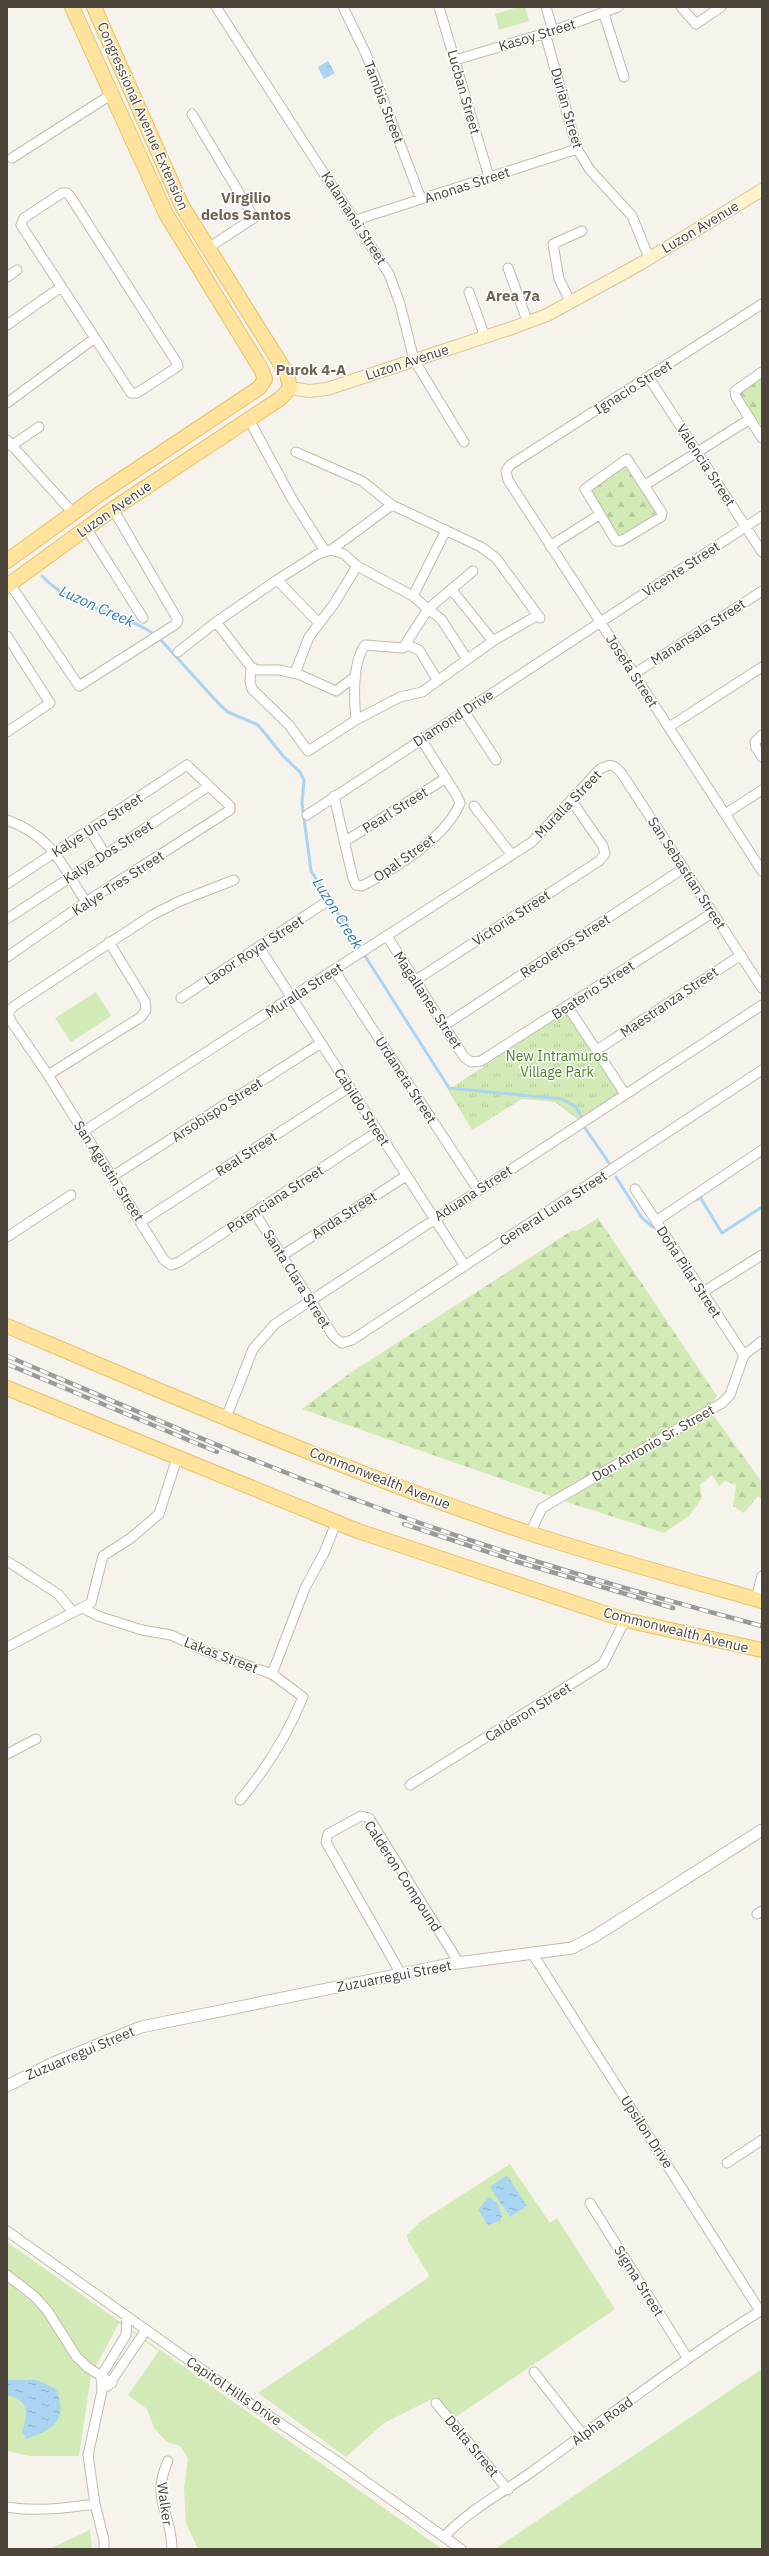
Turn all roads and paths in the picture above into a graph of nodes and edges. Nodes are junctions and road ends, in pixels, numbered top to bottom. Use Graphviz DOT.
graph roads {
  1 [pos="72,7"];
  2 [pos="94,7"];
  3 [pos="216,7"];
  4 [pos="343,7"];
  5 [pos="439,7"];
  6 [pos="546,7"];
  7 [pos="618,7"];
  8 [pos="681,7"];
  9 [pos="721,7"];
  10 [pos="604,14"];
  11 [pos="549,32"];
  12 [pos="455,60"];
  13 [pos="624,77"];
  14 [pos="112,94"];
  15 [pos="192,114"];
  16 [pos="577,149"];
  17 [pos="12,158"];
  18 [pos="489,177"];
  19 [pos="762,190"];
  20 [pos="421,199"];
  21 [pos="356,220"];
  22 [pos="582,231"];
  23 [pos="208,248"];
  24 [pos="649,258"];
  25 [pos="508,268"];
  26 [pos="17,270"];
  27 [pos="7,277"];
  28 [pos="61,287"];
  29 [pos="469,292"];
  30 [pos="571,303"];
  31 [pos="762,304"];
  32 [pos="528,322"];
  33 [pos="7,325"];
  34 [pos="485,337"];
  35 [pos="95,338"];
  36 [pos="414,360"];
  37 [pos="762,372"];
  38 [pos="649,378"];
  39 [pos="264,382"];
  40 [pos="290,388"];
  41 [pos="7,403"];
  42 [pos="248,418"];
  43 [pos="750,419"];
  44 [pos="39,427"];
  45 [pos="762,438"];
  46 [pos="464,442"];
  47 [pos="9,443"];
  48 [pos="697,451"];
  49 [pos="296,452"];
  50 [pos="506,471"];
  51 [pos="645,485"];
  52 [pos="392,505"];
  53 [pos="113,509"];
  54 [pos="73,513"];
  55 [pos="599,515"];
  56 [pos="762,516"];
  57 [pos="746,527"];
  58 [pos="86,528"];
  59 [pos="446,530"];
  60 [pos="550,546"];
  61 [pos="328,550"];
  62 [pos="762,552"];
  63 [pos="7,561"];
  64 [pos="357,566"];
  65 [pos="473,570"];
  66 [pos="277,580"];
  67 [pos="8,585"];
  68 [pos="452,590"];
  69 [pos="762,591"];
  70 [pos="413,596"];
  71 [pos="428,609"];
  72 [pos="143,618"];
  73 [pos="216,622"];
  74 [pos="600,622"];
  75 [pos="320,623"];
  76 [pos="7,636"];
  77 [pos="493,642"];
  78 [pos="407,645"];
  79 [pos="178,652"];
  80 [pos="467,660"];
  81 [pos="251,667"];
  82 [pos="762,667"];
  83 [pos="295,673"];
  84 [pos="634,674"];
  85 [pos="356,676"];
  86 [pos="438,681"];
  87 [pos="464,711"];
  88 [pos="356,720"];
  89 [pos="669,727"];
  90 [pos="7,732"];
  91 [pos="762,735"];
  92 [pos="421,739"];
  93 [pos="762,757"];
  94 [pos="496,760"];
  95 [pos="608,764"];
  96 [pos="446,778"];
  97 [pos="209,786"];
  98 [pos="762,790"];
  99 [pos="334,796"];
  100 [pos="571,800"];
  101 [pos="474,806"];
  102 [pos="725,814"];
  103 [pos="307,815"];
  104 [pos="7,820"];
  105 [pos="90,830"];
  106 [pos="344,842"];
  107 [pos="54,853"];
  108 [pos="105,854"];
  109 [pos="511,854"];
  110 [pos="684,868"];
  111 [pos="762,871"];
  112 [pos="70,877"];
  113 [pos="234,880"];
  114 [pos="7,884"];
  115 [pos="86,902"];
  116 [pos="326,902"];
  117 [pos="712,913"];
  118 [pos="7,919"];
  119 [pos="387,936"];
  120 [pos="109,942"];
  121 [pos="259,947"];
  122 [pos="740,955"];
  123 [pos="7,957"];
  124 [pos="334,970"];
  125 [pos="416,980"];
  126 [pos="762,988"];
  127 [pos="181,998"];
  128 [pos="292,998"];
  129 [pos="762,1005"];
  130 [pos="568,1007"];
  131 [pos="445,1025"];
  132 [pos="321,1043"];
  133 [pos="597,1050"];
  134 [pos="471,1062"];
  135 [pos="762,1070"];
  136 [pos="48,1075"];
  137 [pos="350,1087"];
  138 [pos="625,1094"];
  139 [pos="84,1131"];
  140 [pos="378,1131"];
  141 [pos="762,1150"];
  142 [pos="113,1176"];
  143 [pos="406,1176"];
  144 [pos="635,1189"];
  145 [pos="478,1190"];
  146 [pos="71,1195"];
  147 [pos="254,1212"];
  148 [pos="434,1219"];
  149 [pos="142,1221"];
  150 [pos="656,1221"];
  151 [pos="7,1237"];
  152 [pos="762,1254"];
  153 [pos="282,1255"];
  154 [pos="171,1264"];
  155 [pos="465,1266"];
  156 [pos="703,1292"];
  157 [pos="311,1299"];
  158 [pos="7,1326"];
  159 [pos="762,1342"];
  160 [pos="342,1344"];
  161 [pos="744,1355"];
  162 [pos="7,1388"];
  163 [pos="226,1418"];
  164 [pos="177,1458"];
  165 [pos="336,1523"];
  166 [pos="530,1533"];
  167 [pos="7,1561"];
  168 [pos="762,1576"];
  169 [pos="759,1600"];
  170 [pos="83,1608"];
  171 [pos="73,1612"];
  172 [pos="625,1620"];
  173 [pos="7,1647"];
  174 [pos="762,1650"];
  175 [pos="272,1674"];
  176 [pos="36,1739"];
  177 [pos="7,1754"];
  178 [pos="410,1785"];
  179 [pos="240,1800"];
  180 [pos="762,1830"];
  181 [pos="532,1954"];
  182 [pos="459,1963"];
  183 [pos="401,1974"];
  184 [pos="7,2086"];
  185 [pos="762,2140"];
  186 [pos="727,2163"];
  187 [pos="590,2203"];
  188 [pos="7,2232"];
  189 [pos="7,2275"];
  190 [pos="761,2311"];
  191 [pos="127,2317"];
  192 [pos="146,2330"];
  193 [pos="688,2359"];
  194 [pos="534,2372"];
  195 [pos="101,2376"];
  196 [pos="112,2382"];
  197 [pos="102,2391"];
  198 [pos="436,2403"];
  199 [pos="583,2435"];
  200 [pos="168,2461"];
  201 [pos="508,2490"];
  202 [pos="95,2504"];
  203 [pos="7,2507"];
  204 [pos="445,2536"];
  205 [pos="104,2549"];
  206 [pos="172,2549"];
  207 [pos="461,2549"];
  1 -- 14 [label="main road, Congressional Avenue Extension"];
  2 -- 23 [label="main road, Congressional Avenue Extension"];
  3 -- 21 [label="street, Kalamansi Street"];
  4 -- 20 [label="street, Tambis Street"];
  5 -- 12 [label="street, Lucban Street"];
  6 -- 11 [label="street, Durian Street"];
  7 -- 10 [label="street, Kasoy Street"];
  8 -- 9 [label="street"];
  10 -- 11 [label="street, Kasoy Street"];
  10 -- 13 [label="street"];
  11 -- 12 [label="street, Kasoy Street"];
  11 -- 16 [label="street, Durian Street"];
  12 -- 18 [label="street, Lucban Street"];
  14 -- 17 [label="street"];
  14 -- 39 [label="main road, Congressional Avenue Extension"];
  15 -- 23 [label="street"];
  16 -- 18 [label="street, Anonas Street"];
  16 -- 24 [label="street, Durian Street"];
  18 -- 20 [label="street, Anonas Street"];
  19 -- 24 [label="main road, Luzon Avenue"];
  20 -- 21 [label="street, Anonas Street"];
  21 -- 36 [label="street, Kalamansi Street"];
  22 -- 30 [label="street"];
  23 -- 40 [label="main road, Congressional Avenue Extension"];
  24 -- 30 [label="main road, Luzon Avenue"];
  25 -- 32 [label="street"];
  26 -- 27 [label="street"];
  28 -- 33 [label="street"];
  28 -- 35 [label="street"];
  28 -- 35 [label="street"];
  29 -- 34 [label="street"];
  30 -- 32 [label="main road, Luzon Avenue"];
  31 -- 38 [label="street, Ignacio Street"];
  32 -- 34 [label="main road, Luzon Avenue"];
  34 -- 36 [label="main road, Luzon Avenue"];
  35 -- 41 [label="street"];
  36 -- 40 [label="main road, Luzon Avenue"];
  36 -- 46 [label="street, Kalamansi Street"];
  37 -- 43 [label="street"];
  38 -- 48 [label="street, Valencia Street"];
  38 -- 50 [label="street, Ignacio Street"];
  39 -- 54 [label="main road, Luzon Avenue"];
  40 -- 42 [label="main road, Luzon Avenue"];
  42 -- 53 [label="main road, Luzon Avenue"];
  42 -- 61 [label="street"];
  43 -- 45 [label="street"];
  43 -- 48 [label="street"];
  44 -- 47 [label="street"];
  47 -- 54 [label="street"];
  48 -- 51 [label="street"];
  48 -- 57 [label="street, Valencia Street"];
  49 -- 52 [label="street"];
  50 -- 60 [label="street, Josefa Street"];
  51 -- 55 [label="street"];
  51 -- 55 [label="street"];
  52 -- 59 [label="street"];
  52 -- 61 [label="street"];
  53 -- 58 [label="main road, Luzon Avenue"];
  53 -- 67 [label="street"];
  54 -- 63 [label="main road, Luzon Avenue"];
  55 -- 60 [label="street"];
  56 -- 57 [label="street, Vicente Street"];
  57 -- 62 [label="street, Valencia Street"];
  57 -- 74 [label="street, Vicente Street"];
  58 -- 67 [label="main road, Luzon Avenue"];
  58 -- 72 [label="street"];
  59 -- 70 [label="street"];
  59 -- 77 [label="street"];
  60 -- 74 [label="street, Josefa Street"];
  61 -- 64 [label="street"];
  61 -- 66 [label="street"];
  64 -- 70 [label="street"];
  64 -- 75 [label="street"];
  65 -- 68 [label="street"];
  66 -- 73 [label="street"];
  66 -- 75 [label="street"];
  68 -- 71 [label="street"];
  68 -- 77 [label="street"];
  69 -- 84 [label="street, Manansala Street"];
  70 -- 71 [label="street"];
  71 -- 78 [label="street"];
  71 -- 80 [label="street"];
  73 -- 79 [label="street"];
  73 -- 81 [label="street"];
  74 -- 84 [label="street, Josefa Street"];
  74 -- 87 [label="street, Diamond Drive"];
  75 -- 83 [label="street"];
  76 -- 90 [label="street"];
  77 -- 80 [label="street"];
  78 -- 85 [label="street"];
  78 -- 86 [label="street"];
  80 -- 86 [label="street"];
  81 -- 83 [label="street"];
  81 -- 88 [label="street"];
  82 -- 89 [label="street"];
  83 -- 85 [label="street"];
  84 -- 89 [label="street, Josefa Street"];
  85 -- 88 [label="street"];
  86 -- 88 [label="street"];
  87 -- 92 [label="street, Diamond Drive"];
  87 -- 94 [label="street"];
  89 -- 102 [label="street, Josefa Street"];
  91 -- 93 [label="street"];
  92 -- 96 [label="street"];
  92 -- 99 [label="street, Diamond Drive"];
  95 -- 100 [label="street, Muralla Street"];
  95 -- 110 [label="street, San Sebastian Street"];
  96 -- 106 [label="street, Pearl Street"];
  96 -- 106 [label="street, Opal Street"];
  97 -- 105 [label="street, Kalye Uno Street"];
  97 -- 108 [label="street, Kalye Dos Street"];
  97 -- 115 [label="street, Kalye Tres Street"];
  98 -- 102 [label="street"];
  99 -- 103 [label="street, Diamond Drive"];
  99 -- 106 [label="street"];
  100 -- 109 [label="street, Muralla Street"];
  100 -- 125 [label="street, Victoria Street"];
  101 -- 109 [label="street"];
  102 -- 111 [label="street, Josefa Street"];
  104 -- 107 [label="street"];
  105 -- 107 [label="street, Kalye Uno Street"];
  105 -- 108 [label="street"];
  107 -- 112 [label="street"];
  107 -- 114 [label="street, Kalye Uno Street"];
  108 -- 112 [label="street, Kalye Dos Street"];
  109 -- 119 [label="street, Muralla Street"];
  110 -- 117 [label="street, San Sebastian Street"];
  110 -- 131 [label="street, Recoletos Street"];
  112 -- 115 [label="street"];
  112 -- 118 [label="street, Kalye Dos Street"];
  113 -- 120 [label="street"];
  115 -- 123 [label="street, Kalye Tres Street"];
  116 -- 121 [label="street, Laoor Royal Street"];
  117 -- 122 [label="street, San Sebastian Street"];
  117 -- 130 [label="street, Beaterio Street"];
  119 -- 124 [label="street, Muralla Street"];
  119 -- 125 [label="street, Magallanes Street"];
  120 -- 136 [label="street"];
  120 -- 136 [label="street, San Agustin Street"];
  121 -- 127 [label="street, Laoor Royal Street"];
  121 -- 128 [label="street, Cabildo Street"];
  122 -- 126 [label="street, San Sebastian Street"];
  122 -- 133 [label="street, Maestranza Street"];
  124 -- 128 [label="street, Muralla Street"];
  124 -- 145 [label="street, Urdaneta Street"];
  125 -- 131 [label="street, Magallanes Street"];
  128 -- 132 [label="street, Cabildo Street"];
  128 -- 139 [label="street, Muralla Street"];
  129 -- 138 [label="street, Aduana Street"];
  130 -- 133 [label="street"];
  130 -- 134 [label="street, Beaterio Street"];
  131 -- 134 [label="street, Magallanes Street"];
  132 -- 137 [label="street, Cabildo Street"];
  132 -- 142 [label="street, Arsobispo Street"];
  133 -- 138 [label="street"];
  135 -- 155 [label="street, General Luna Street"];
  136 -- 139 [label="street, San Agustin Street"];
  137 -- 140 [label="street, Cabildo Street"];
  137 -- 149 [label="street, Real Street"];
  138 -- 145 [label="street, Aduana Street"];
  139 -- 142 [label="street, San Agustin Street"];
  140 -- 143 [label="street, Cabildo Street"];
  140 -- 147 [label="street, Potenciana Street"];
  141 -- 150 [label="street"];
  142 -- 149 [label="street, San Agustin Street"];
  143 -- 148 [label="street, Cabildo Street"];
  143 -- 153 [label="street, Anda Street"];
  144 -- 150 [label="street, Doña Pilar Street"];
  145 -- 148 [label="street, Aduana Street"];
  146 -- 151 [label="street"];
  147 -- 153 [label="street, Santa Clara Street"];
  147 -- 154 [label="street, Potenciana Street"];
  148 -- 155 [label="street, Cabildo Street"];
  148 -- 157 [label="street, Aduana Street"];
  149 -- 154 [label="street, San Agustin Street"];
  150 -- 156 [label="street, Doña Pilar Street"];
  152 -- 156 [label="street"];
  153 -- 157 [label="street, Santa Clara Street"];
  155 -- 160 [label="street, General Luna Street"];
  156 -- 161 [label="street, Doña Pilar Street"];
  157 -- 160 [label="street, Santa Clara Street"];
  157 -- 163 [label="street, Aduana Street"];
  158 -- 163 [label="main road, Commonwealth Avenue"];
  159 -- 161 [label="street"];
  161 -- 166 [label="street, Don Antonio Sr. Street"];
  162 -- 164 [label="main road, Commonwealth Avenue"];
  163 -- 166 [label="main road, Commonwealth Avenue"];
  164 -- 165 [label="main road, Commonwealth Avenue"];
  164 -- 170 [label="street"];
  165 -- 172 [label="main road, Commonwealth Avenue"];
  165 -- 175 [label="street, Lakas Street"];
  166 -- 169 [label="main road, Commonwealth Avenue"];
  167 -- 171 [label="street"];
  168 -- 169 [label="street"];
  170 -- 171 [label="street"];
  170 -- 175 [label="street, Lakas Street"];
  171 -- 173 [label="street"];
  172 -- 174 [label="main road, Commonwealth Avenue"];
  172 -- 178 [label="street, Calderon Street"];
  175 -- 179 [label="street"];
  176 -- 177 [label="street"];
  180 -- 181 [label="street, Zuzuarregui Street"];
  181 -- 182 [label="street, Zuzuarregui Street"];
  181 -- 190 [label="street, Upsilon Drive"];
  182 -- 183 [label="street, Zuzuarregui Street"];
  182 -- 183 [label="street, Calderon Compound"];
  183 -- 184 [label="street, Zuzuarregui Street"];
  185 -- 186 [label="street"];
  187 -- 193 [label="street, Sigma Street"];
  188 -- 191 [label="street, Capitol Hills Drive"];
  189 -- 195 [label="street"];
  190 -- 193 [label="street, Alpha Road"];
  191 -- 192 [label="street, Capitol Hills Drive"];
  191 -- 195 [label="street"];
  192 -- 196 [label="street"];
  192 -- 204 [label="street, Capitol Hills Drive"];
  193 -- 199 [label="street, Alpha Road"];
  194 -- 199 [label="street"];
  195 -- 196 [label="street"];
  195 -- 197 [label="street"];
  196 -- 197 [label="street"];
  197 -- 202 [label="street"];
  198 -- 201 [label="street, Delta Street"];
  199 -- 201 [label="street, Alpha Road"];
  200 -- 206 [label="street, Walker"];
  201 -- 204 [label="street, Alpha Road"];
  202 -- 203 [label="street"];
  202 -- 205 [label="street"];
  204 -- 207 [label="street, Capitol Hills Drive"];
}
